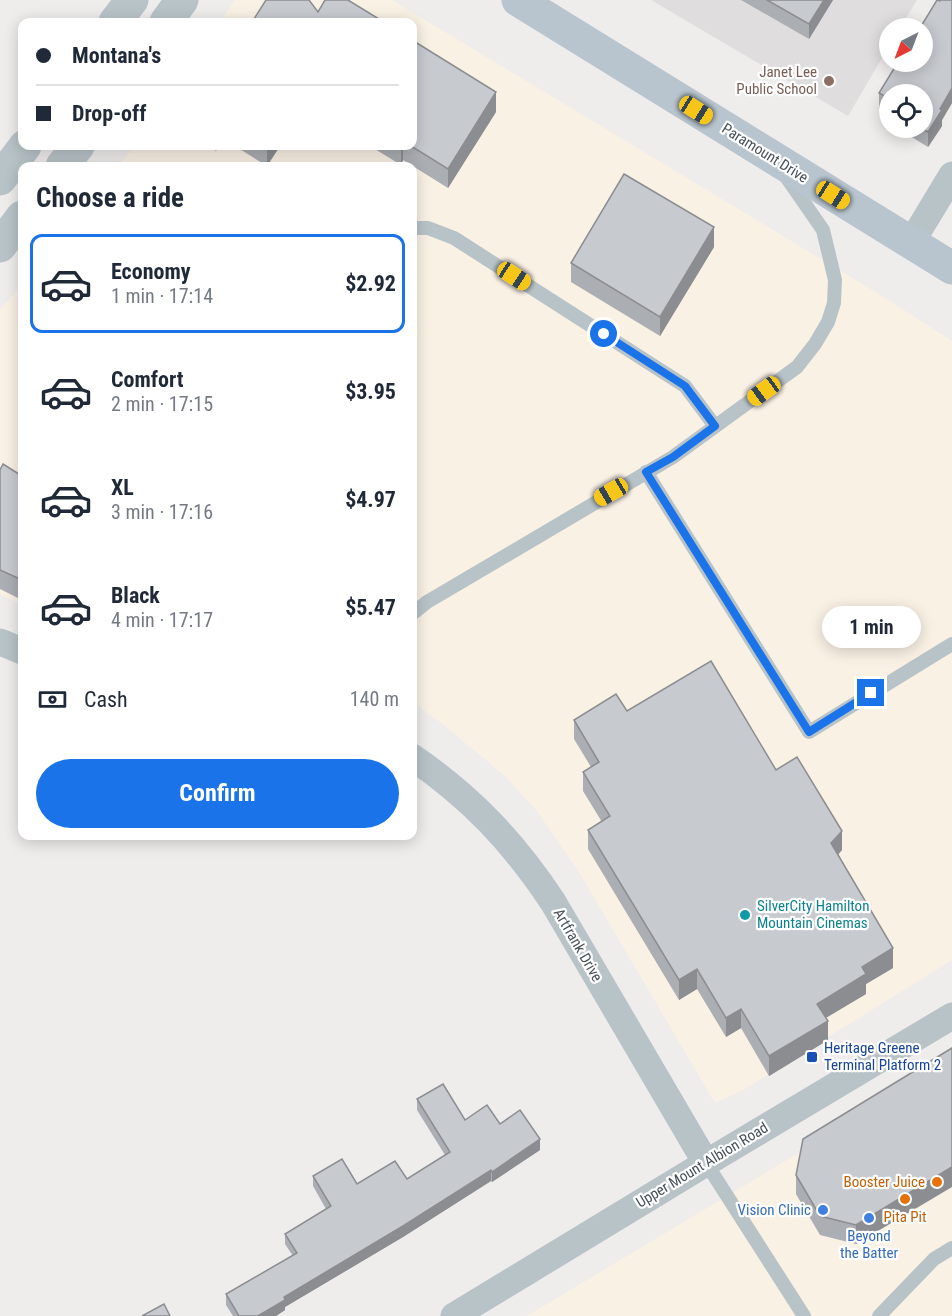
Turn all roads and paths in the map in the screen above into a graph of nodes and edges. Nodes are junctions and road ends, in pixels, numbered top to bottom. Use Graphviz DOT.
graph roads {
  1 [pos="132,0"];
  2 [pos="182,0"];
  3 [pos="518,0"];
  4 [pos="118,18"];
  5 [pos="169,18"];
  6 [pos="22,150"];
  7 [pos="75,150"];
  8 [pos="775,159"];
  9 [pos="65,162"];
  10 [pos="952,175"];
  11 [pos="0,179"];
  12 [pos="18,222"];
  13 [pos="417,228"];
  14 [pos="911,243"];
  15 [pos="0,246"];
  16 [pos="952,268"];
  17 [pos="715,426"];
  18 [pos="646,472"];
  19 [pos="417,610"];
  20 [pos="0,642"];
  21 [pos="952,644"];
  22 [pos="18,649"];
  23 [pos="417,760"];
  24 [pos="952,1016"];
  25 [pos="706,1162"];
  26 [pos="952,1248"];
  27 [pos="454,1316"];
  28 [pos="804,1316"];
  29 [pos="879,1316"];
  1 -- 4 [label="street"];
  2 -- 5 [label="street"];
  3 -- 8 [label="main road, Paramount Drive"];
  6 -- 11 [label="street"];
  7 -- 9 [label="street"];
  8 -- 14 [label="main road, Paramount Drive"];
  8 -- 17 [label="lane"];
  10 -- 14 [label="street"];
  12 -- 15 [label="street"];
  13 -- 17 [label="lane"];
  14 -- 16 [label="main road, Paramount Drive"];
  17 -- 18 [label="lane"];
  18 -- 19 [label="lane"];
  18 -- 21 [label="lane"];
  20 -- 22 [label="street"];
  23 -- 25 [label="street, Artfrank Drive"];
  24 -- 25 [label="street, Upper Mount Albion Road"];
  25 -- 27 [label="street, Upper Mount Albion Road"];
  25 -- 28 [label="lane"];
  26 -- 29 [label="lane"];
}
